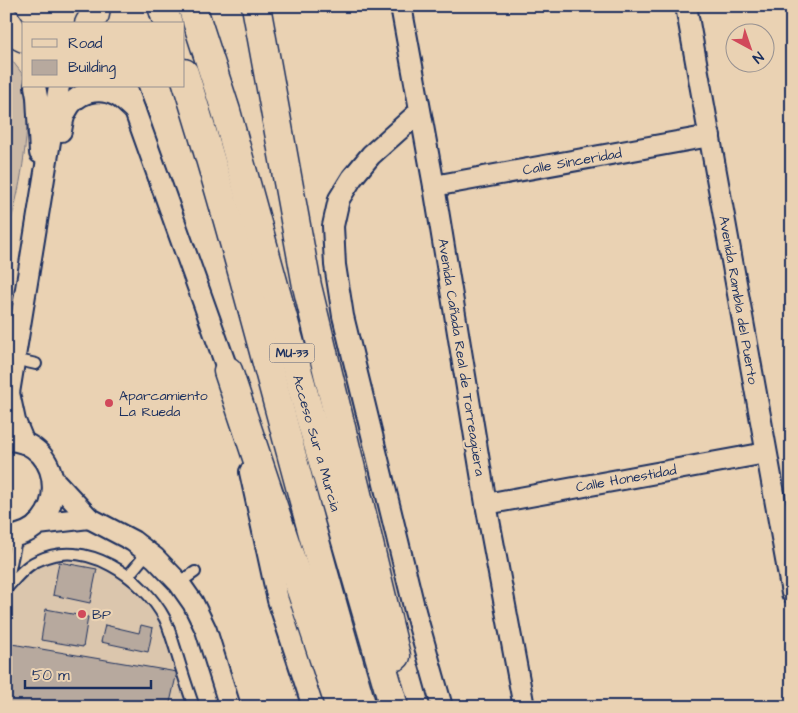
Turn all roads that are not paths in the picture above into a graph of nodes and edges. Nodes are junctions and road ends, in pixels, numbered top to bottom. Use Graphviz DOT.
graph roads {
  1 [pos="96,6"];
  2 [pos="162,6"];
  3 [pos="192,6"];
  4 [pos="400,6"];
  5 [pos="686,6"];
  6 [pos="256,7"];
  7 [pos="90,22"];
  8 [pos="167,22"];
  9 [pos="185,77"];
  10 [pos="35,88"];
  11 [pos="59,88"];
  12 [pos="127,88"];
  13 [pos="135,111"];
  14 [pos="419,112"];
  15 [pos="710,136"];
  16 [pos="434,186"];
  17 [pos="42,198"];
  18 [pos="14,359"];
  19 [pos="36,364"];
  20 [pos="228,372"];
  21 [pos="8,396"];
  22 [pos="15,442"];
  23 [pos="766,452"];
  24 [pos="53,479"];
  25 [pos="486,504"];
  26 [pos="89,518"];
  27 [pos="38,524"];
  28 [pos="11,536"];
  29 [pos="148,552"];
  30 [pos="128,576"];
  31 [pos="6,588"];
  32 [pos="792,593"];
  33 [pos="393,704"];
  34 [pos="194,707"];
  35 [pos="230,707"];
  36 [pos="313,707"];
  37 [pos="340,707"];
  38 [pos="362,707"];
  39 [pos="442,707"];
  40 [pos="524,707"];
  1 -- 7 [label="main road"];
  2 -- 8 [label="main road"];
  3 -- 33 [label="main road, Acceso Sur a Murcia / MU-33"];
  4 -- 14 [label="street, Avenida Cañada Real de Torreagüera"];
  5 -- 15 [label="street, Avenida Rambla del Puerto"];
  6 -- 33 [label="main road"];
  9 -- 38 [label="main road, Acceso Sur a Murcia / MU-33"];
  10 -- 17 [label="street"];
  11 -- 17 [label="street"];
  12 -- 13 [label="street"];
  13 -- 17 [label="street"];
  13 -- 20 [label="street"];
  14 -- 16 [label="street, Avenida Cañada Real de Torreagüera"];
  14 -- 39 [label="street"];
  15 -- 16 [label="street, Calle Sinceridad"];
  15 -- 23 [label="street, Avenida Rambla del Puerto"];
  16 -- 25 [label="street, Avenida Cañada Real de Torreagüera"];
  17 -- 18 [label="street"];
  18 -- 19 [label="lane"];
  18 -- 21 [label="street"];
  20 -- 36 [label="street"];
  20 -- 37 [label="main road"];
  21 -- 22 [label="street"];
  22 -- 24 [label="street"];
  23 -- 25 [label="street, Calle Honestidad"];
  23 -- 32 [label="street, Avenida Rambla del Puerto"];
  24 -- 26 [label="street"];
  24 -- 27 [label="street"];
  25 -- 40 [label="street, Avenida Cañada Real de Torreagüera"];
  26 -- 27 [label="street"];
  26 -- 29 [label="street"];
  27 -- 28 [label="street"];
  28 -- 31 [label="lane"];
  29 -- 30 [label="lane"];
  29 -- 35 [label="street"];
  30 -- 31 [label="lane"];
  30 -- 34 [label="lane"];
}
